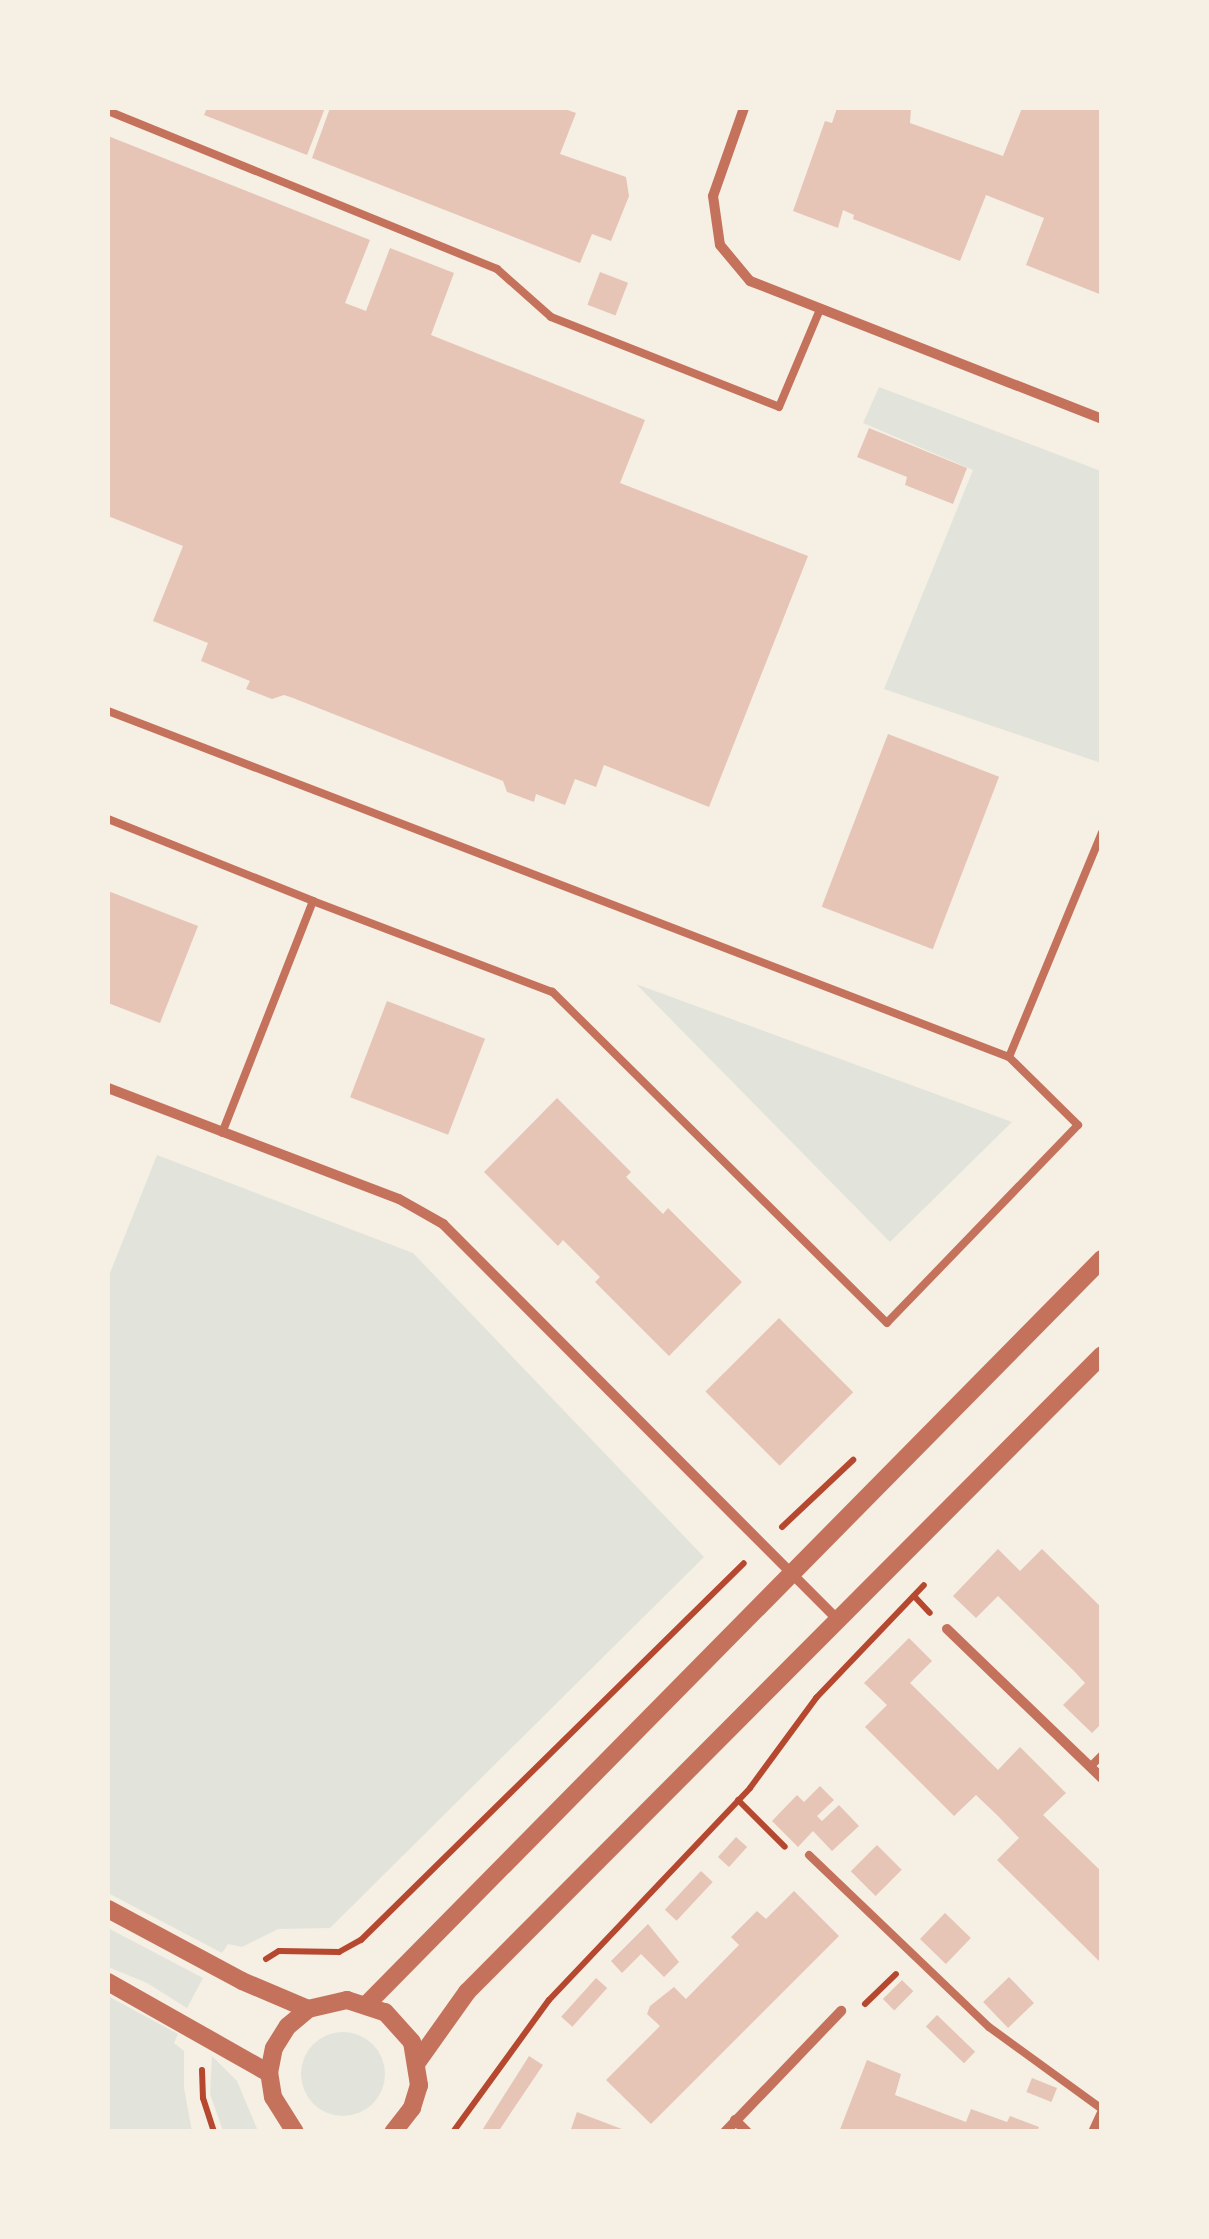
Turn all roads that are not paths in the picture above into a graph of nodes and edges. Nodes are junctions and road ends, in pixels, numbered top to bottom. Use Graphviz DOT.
graph roads {
  1 [pos="744,108"];
  2 [pos="108,111"];
  3 [pos="819,312"];
  4 [pos="1102,419"];
  5 [pos="108,711"];
  6 [pos="108,819"];
  7 [pos="1102,832"];
  8 [pos="313,901"];
  9 [pos="1008,1056"];
  10 [pos="108,1088"];
  11 [pos="222,1133"];
  12 [pos="1102,1259"];
  13 [pos="1102,1355"];
  14 [pos="793,1573"];
  15 [pos="837,1618"];
  16 [pos="947,1630"];
  17 [pos="1102,1755"];
  18 [pos="1090,1767"];
  19 [pos="1102,1778"];
  20 [pos="810,1855"];
  21 [pos="108,1909"];
  22 [pos="108,1982"];
  23 [pos="367,2004"];
  24 [pos="308,2009"];
  25 [pos="841,2011"];
  26 [pos="418,2061"];
  27 [pos="269,2074"];
  28 [pos="1102,2111"];
  29 [pos="735,2120"];
  30 [pos="295,2132"];
  31 [pos="393,2132"];
  32 [pos="724,2132"];
  33 [pos="747,2132"];
  34 [pos="1092,2132"];
  1 -- 3 [label="street"];
  2 -- 3 [label="lane"];
  3 -- 4 [label="street"];
  5 -- 9 [label="lane"];
  6 -- 8 [label="lane"];
  7 -- 9 [label="lane"];
  8 -- 9 [label="lane"];
  8 -- 11 [label="lane"];
  10 -- 11 [label="street"];
  11 -- 14 [label="street"];
  12 -- 14 [label="street"];
  13 -- 15 [label="street"];
  14 -- 15 [label="street"];
  14 -- 23 [label="street"];
  15 -- 26 [label="street"];
  16 -- 18 [label="street"];
  17 -- 18 [label="lane"];
  18 -- 19 [label="street"];
  20 -- 28 [label="lane"];
  21 -- 24 [label="street"];
  22 -- 27 [label="street"];
  23 -- 24 [label="street"];
  23 -- 26 [label="street"];
  24 -- 27 [label="street"];
  25 -- 29 [label="street"];
  26 -- 31 [label="street"];
  27 -- 30 [label="street"];
  28 -- 34 [label="street"];
  29 -- 32 [label="street"];
  29 -- 33 [label="street"];
}
